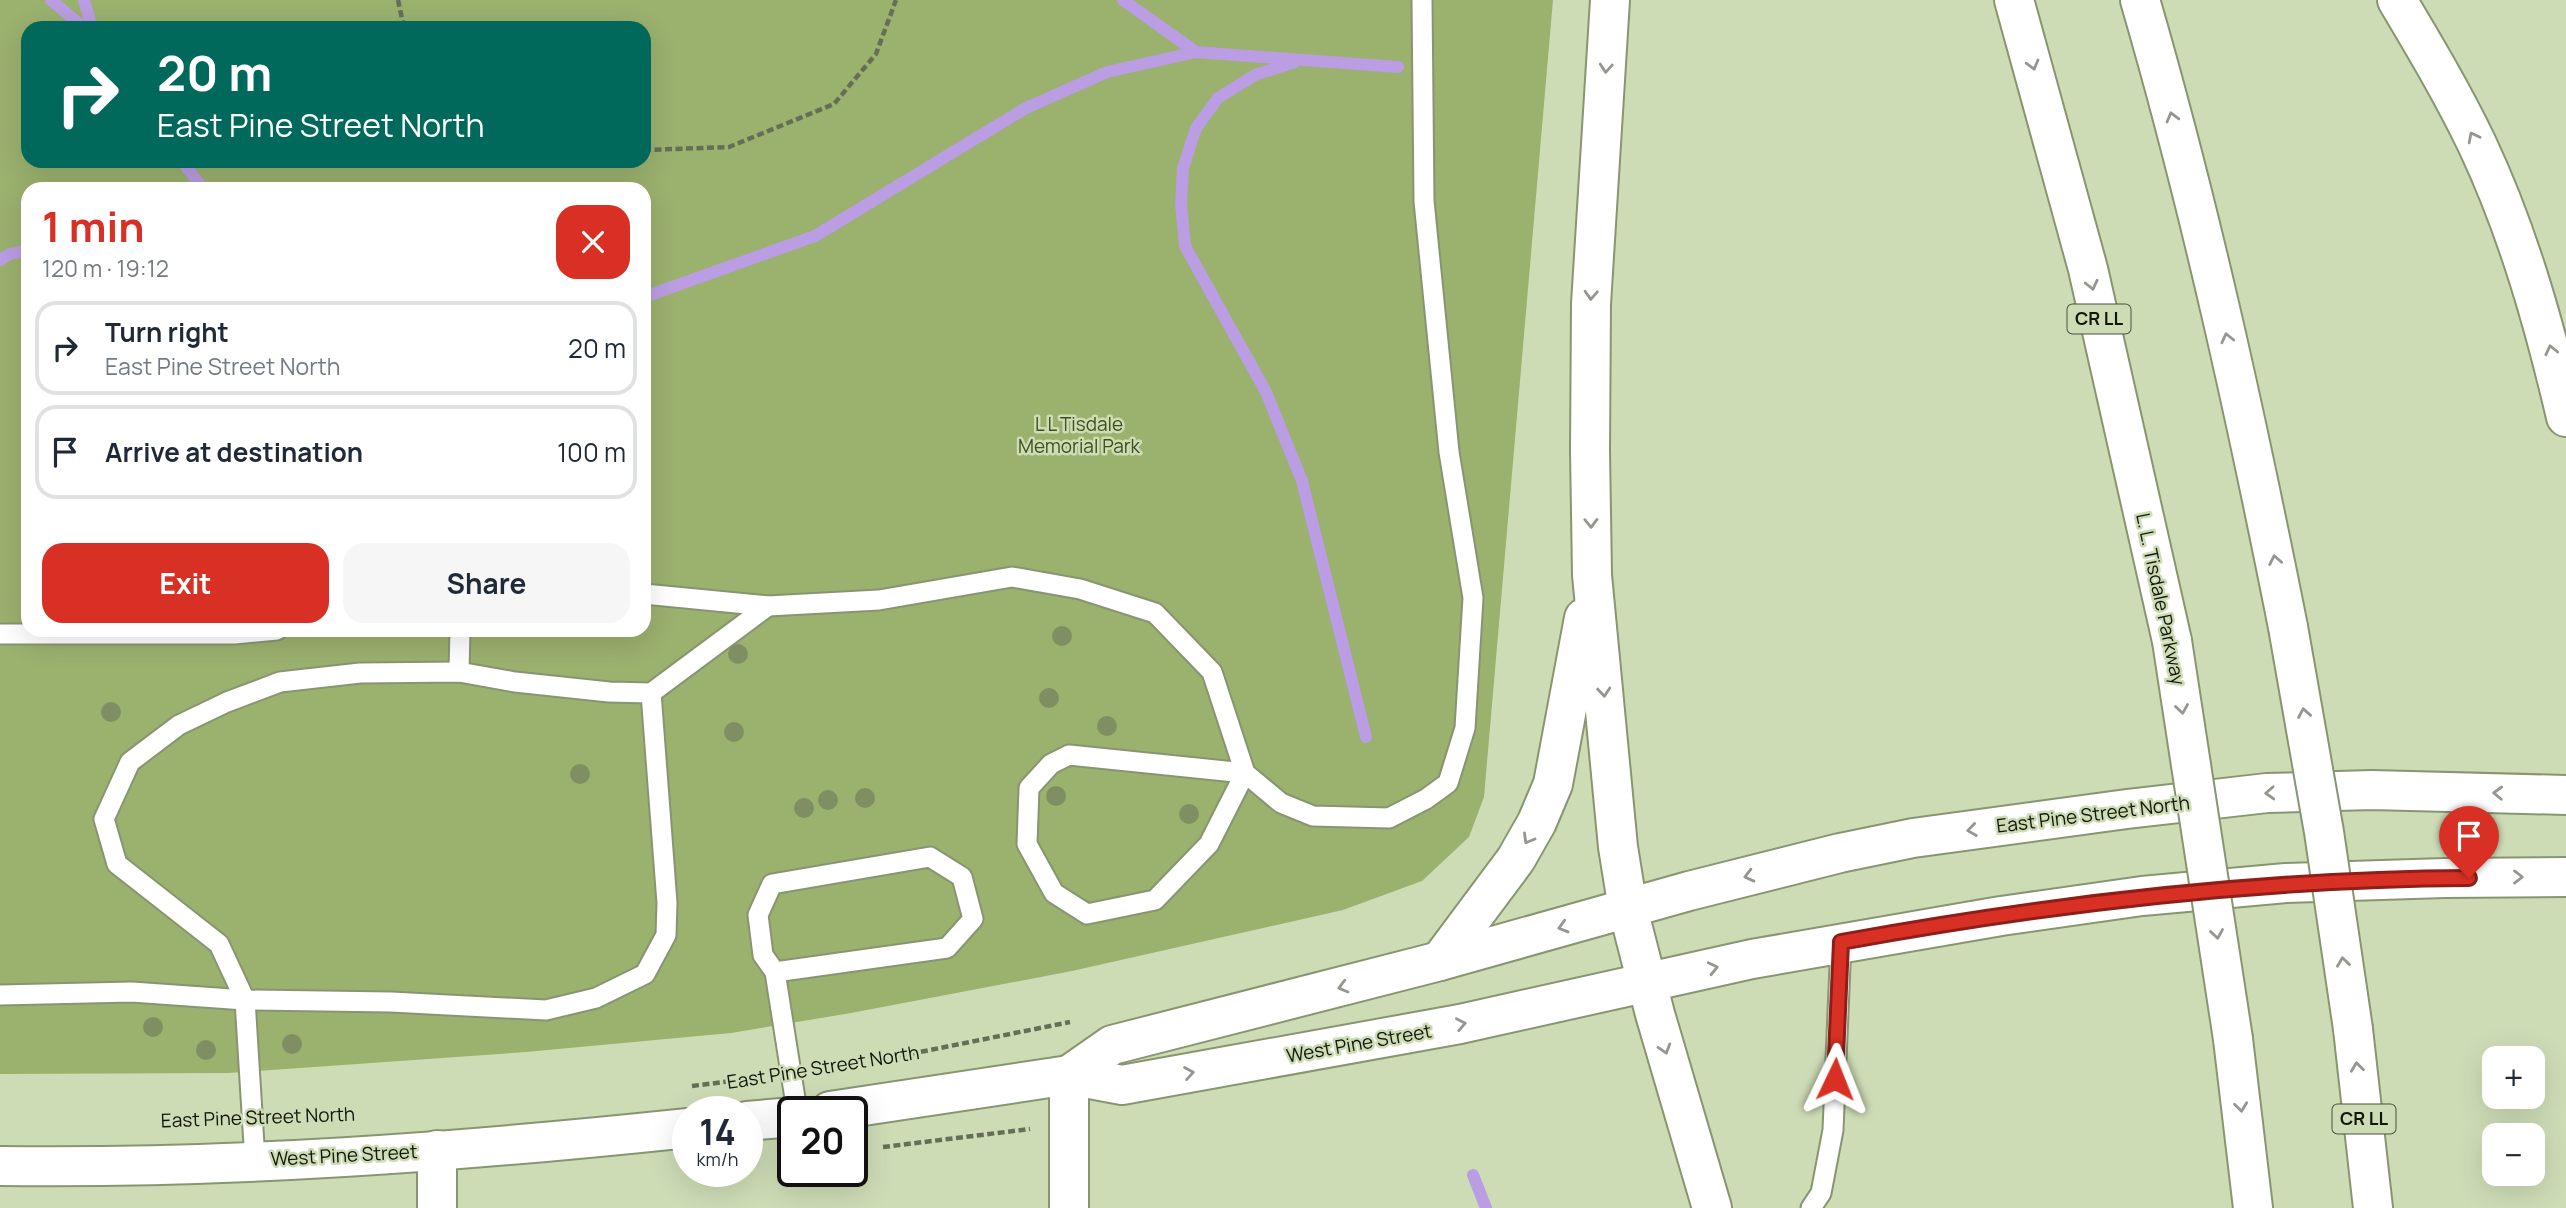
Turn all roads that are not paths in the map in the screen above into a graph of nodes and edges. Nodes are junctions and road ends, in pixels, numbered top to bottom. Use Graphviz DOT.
graph roads {
  1 [pos="1422,0"];
  2 [pos="1610,0"];
  3 [pos="2014,0"];
  4 [pos="2140,0"];
  5 [pos="2397,0"];
  6 [pos="2566,416"];
  7 [pos="1592,575"];
  8 [pos="651,595"];
  9 [pos="768,606"];
  10 [pos="0,635"];
  11 [pos="21,635"];
  12 [pos="460,637"];
  13 [pos="459,672"];
  14 [pos="651,693"];
  15 [pos="1245,773"];
  16 [pos="2566,795"];
  17 [pos="2566,877"];
  18 [pos="1628,909"];
  19 [pos="1841,942"];
  20 [pos="1440,961"];
  21 [pos="775,972"];
  22 [pos="1647,983"];
  23 [pos="0,995"];
  24 [pos="245,1000"];
  25 [pos="1069,1075"];
  26 [pos="795,1096"];
  27 [pos="868,1105"];
  28 [pos="672,1130"];
  29 [pos="437,1150"];
  30 [pos="255,1160"];
  31 [pos="0,1166"];
  32 [pos="437,1208"];
  33 [pos="1069,1208"];
  34 [pos="1712,1208"];
  35 [pos="1811,1208"];
  36 [pos="2253,1208"];
  37 [pos="2373,1208"];
  1 -- 15 [label="lane"];
  2 -- 7 [label="main road, one-way"];
  3 -- 36 [label="main road, L. L. Tisdale Parkway / CR LL, one-way, bridge"];
  37 -- 4 [label="main road, CR LL, one-way, bridge"];
  6 -- 5 [label="main road, one-way"];
  7 -- 18 [label="main road, one-way"];
  7 -- 20 [label="main road, one-way"];
  8 -- 9 [label="lane"];
  9 -- 14 [label="lane"];
  9 -- 15 [label="lane"];
  10 -- 11 [label="lane"];
  12 -- 13 [label="lane"];
  13 -- 14 [label="lane"];
  13 -- 24 [label="lane"];
  14 -- 24 [label="lane"];
  15 -- 15 [label="lane"];
  16 -- 18 [label="main road, East Pine Street North, one-way"];
  19 -- 17 [label="main road, one-way"];
  18 -- 20 [label="main road, West Pine Street, one-way"];
  18 -- 22 [label="main road"];
  22 -- 19 [label="main road, one-way"];
  19 -- 35 [label="lane"];
  20 -- 25 [label="main road, West Pine Street, one-way"];
  21 -- 21 [label="lane"];
  21 -- 26 [label="lane"];
  25 -- 22 [label="main road, West Pine Street, one-way"];
  22 -- 34 [label="main road, one-way"];
  23 -- 24 [label="lane"];
  24 -- 30 [label="lane"];
  25 -- 27 [label="main road, West Pine Street"];
  25 -- 33 [label="main road"];
  28 -- 29 [label="main road, West Pine Street"];
  29 -- 30 [label="main road, West Pine Street"];
  29 -- 32 [label="main road"];
  30 -- 31 [label="main road, West Pine Street"];
}
